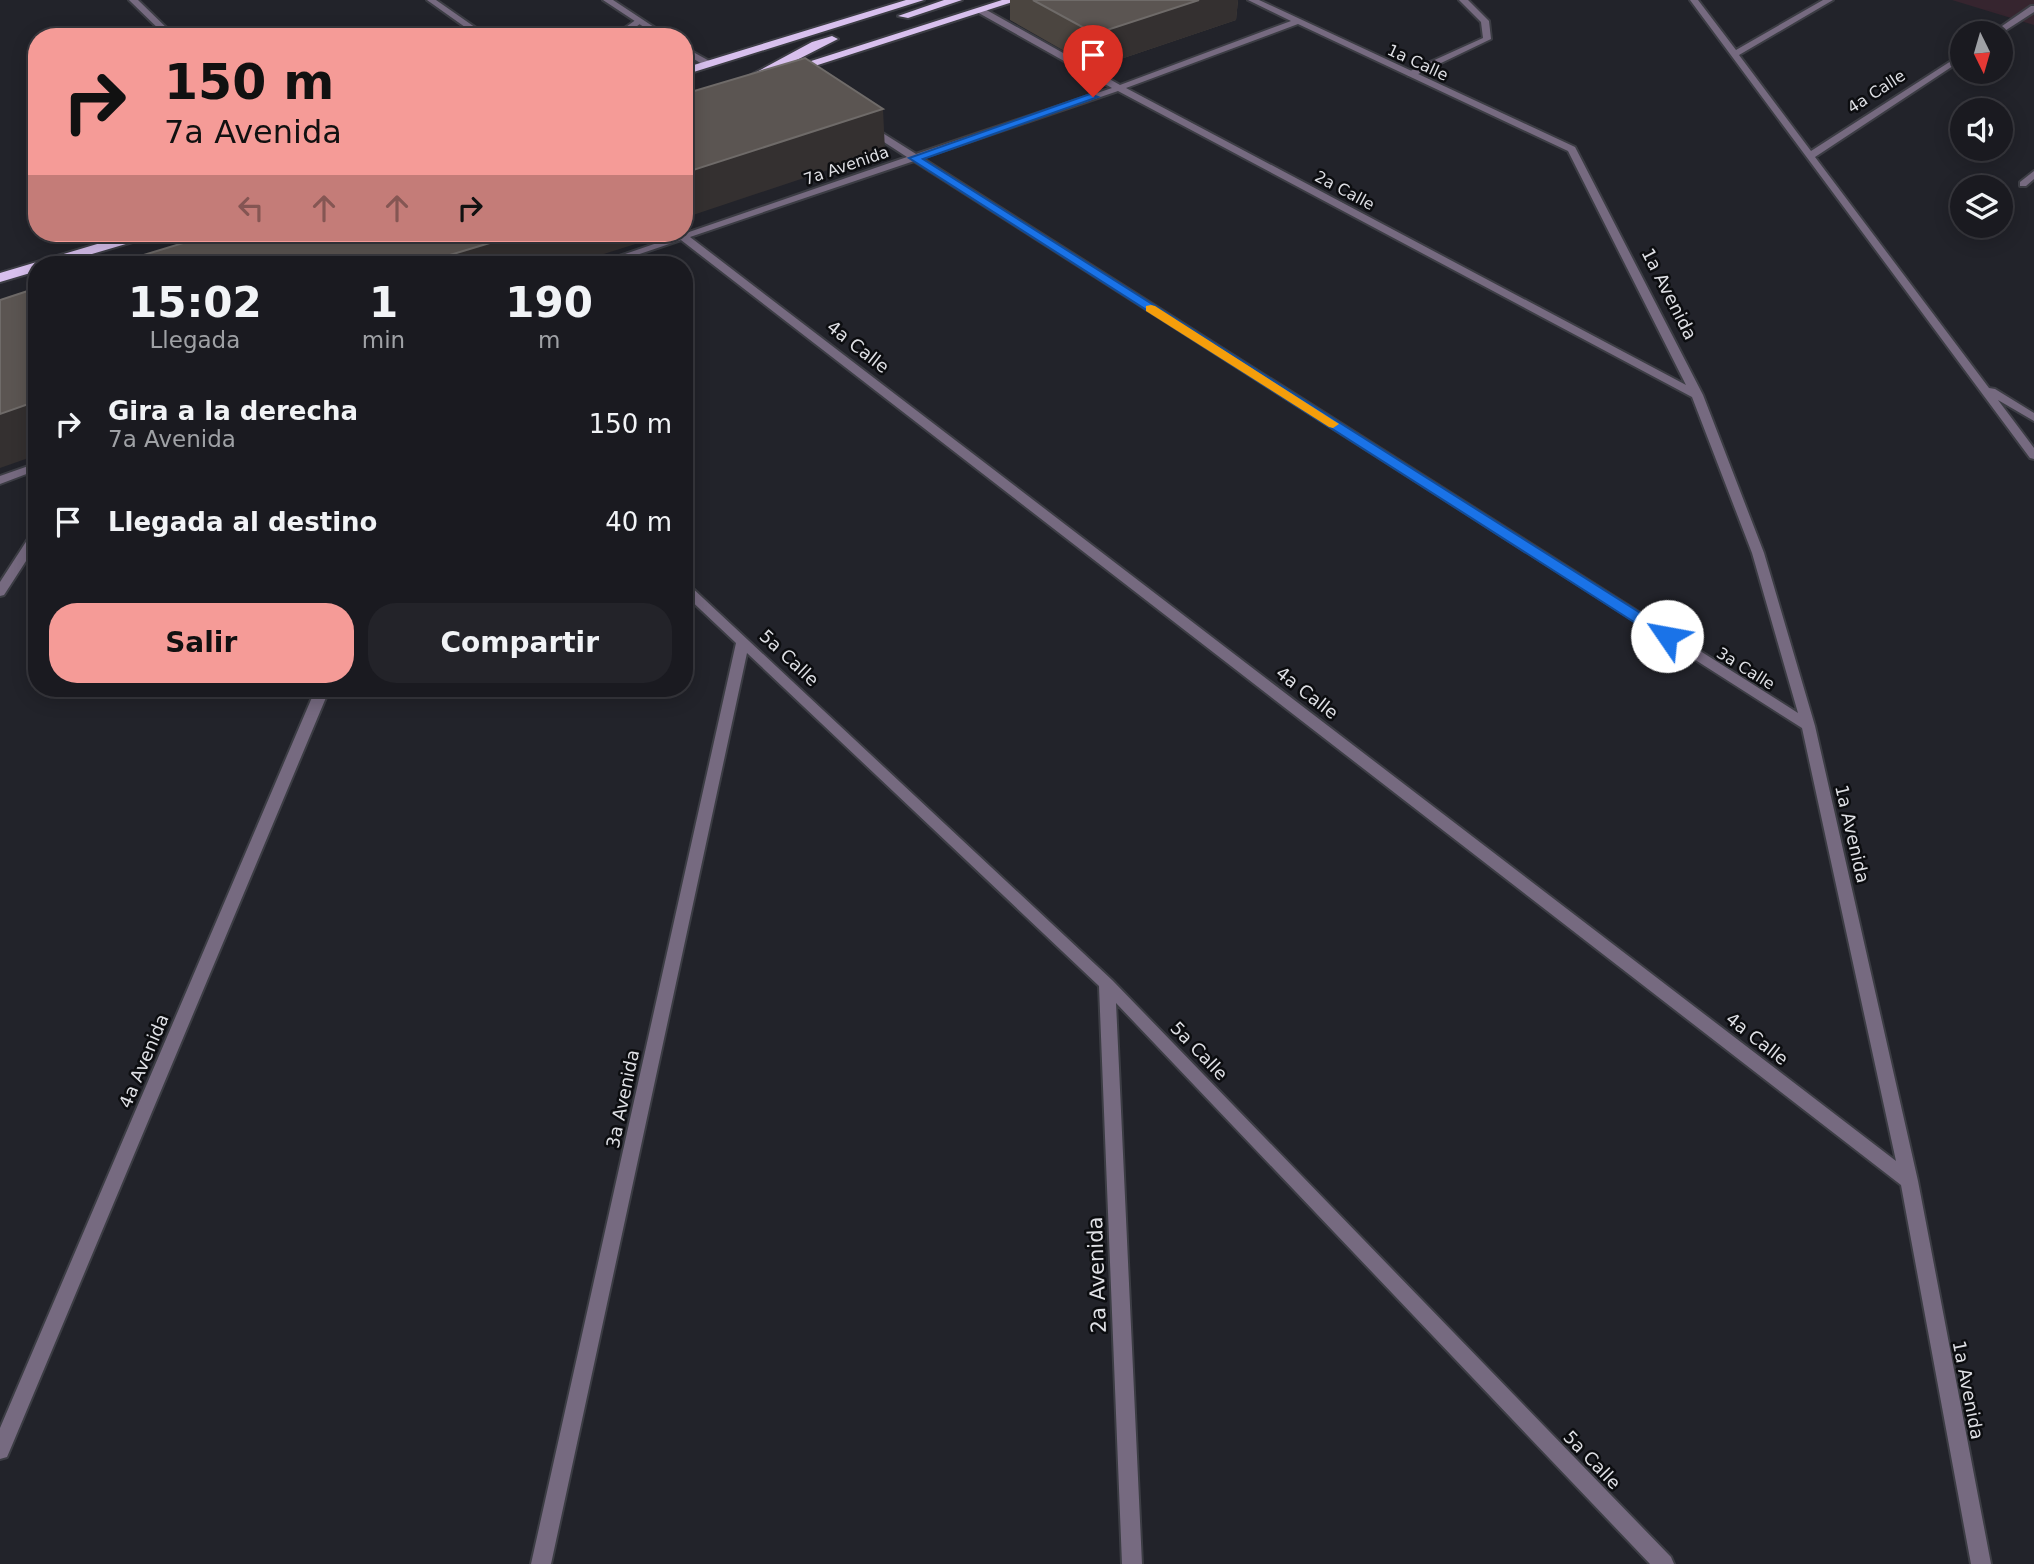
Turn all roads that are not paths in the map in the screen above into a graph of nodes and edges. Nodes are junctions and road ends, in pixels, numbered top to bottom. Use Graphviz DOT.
graph roads {
  1 [pos="133,0"];
  2 [pos="431,0"];
  3 [pos="607,0"];
  4 [pos="918,0"];
  5 [pos="956,0"];
  6 [pos="1013,0"];
  7 [pos="1252,0"];
  8 [pos="1463,0"];
  9 [pos="1694,0"];
  10 [pos="1829,0"];
  11 [pos="2034,8"];
  12 [pos="980,10"];
  13 [pos="640,21"];
  14 [pos="1297,22"];
  15 [pos="2013,22"];
  16 [pos="163,28"];
  17 [pos="472,28"];
  18 [pos="630,28"];
  19 [pos="651,28"];
  20 [pos="693,55"];
  21 [pos="1733,55"];
  22 [pos="1950,64"];
  23 [pos="710,65"];
  24 [pos="693,70"];
  25 [pos="783,72"];
  26 [pos="1410,74"];
  27 [pos="794,79"];
  28 [pos="1119,88"];
  29 [pos="860,122"];
  30 [pos="1572,149"];
  31 [pos="1810,156"];
  32 [pos="914,158"];
  33 [pos="2034,174"];
  34 [pos="2034,188"];
  35 [pos="693,232"];
  36 [pos="118,242"];
  37 [pos="665,242"];
  38 [pos="690,242"];
  39 [pos="71,256"];
  40 [pos="624,256"];
  41 [pos="28,269"];
  42 [pos="0,278"];
  43 [pos="1984,386"];
  44 [pos="1697,395"];
  45 [pos="2032,415"];
  46 [pos="2034,456"];
  47 [pos="28,469"];
  48 [pos="0,480"];
  49 [pos="28,548"];
  50 [pos="0,592"];
  51 [pos="693,595"];
  52 [pos="743,642"];
  53 [pos="319,697"];
  54 [pos="1808,726"];
  55 [pos="1108,984"];
  56 [pos="1909,1181"];
  57 [pos="0,1450"];
  58 [pos="541,1564"];
  59 [pos="1132,1564"];
  60 [pos="1664,1564"];
  61 [pos="1981,1564"];
  1 -- 16 [label="street"];
  2 -- 17 [label="street"];
  3 -- 13 [label="street"];
  4 -- 23 [label="highway"];
  5 -- 25 [label="highway"];
  6 -- 12 [label="highway"];
  7 -- 14 [label="street, 1a Calle"];
  8 -- 26 [label="street"];
  9 -- 21 [label="street"];
  10 -- 21 [label="street"];
  11 -- 15 [label="street"];
  12 -- 25 [label="highway"];
  12 -- 28 [label="street, 2a Calle"];
  13 -- 18 [label="street"];
  13 -- 19 [label="street"];
  14 -- 26 [label="street, 1a Calle"];
  14 -- 28 [label="street, 7a Avenida"];
  20 -- 23 [label="street"];
  21 -- 31 [label="street"];
  22 -- 31 [label="street, 4a Calle"];
  23 -- 24 [label="highway"];
  25 -- 27 [label="street"];
  26 -- 30 [label="street, 1a Calle"];
  28 -- 32 [label="street, 7a Avenida"];
  28 -- 44 [label="street, 2a Calle"];
  29 -- 32 [label="street, 3a Calle"];
  30 -- 44 [label="street, 1a Avenida"];
  31 -- 43 [label="street"];
  32 -- 35 [label="street, 7a Avenida"];
  32 -- 54 [label="street, 3a Calle"];
  33 -- 34 [label="street"];
  36 -- 39 [label="highway"];
  37 -- 40 [label="street, 7a Avenida"];
  38 -- 56 [label="street, 4a Calle"];
  41 -- 42 [label="highway"];
  43 -- 45 [label="street"];
  43 -- 46 [label="street"];
  44 -- 54 [label="street, 1a Avenida"];
  47 -- 48 [label="street"];
  49 -- 50 [label="street"];
  51 -- 52 [label="street, 5a Calle"];
  52 -- 55 [label="street, 5a Calle"];
  52 -- 58 [label="street, 3a Avenida"];
  53 -- 57 [label="street, 4a Avenida"];
  54 -- 56 [label="street, 1a Avenida"];
  55 -- 59 [label="street, 2a Avenida"];
  55 -- 60 [label="street, 5a Calle"];
  56 -- 61 [label="street, 1a Avenida"];
}
